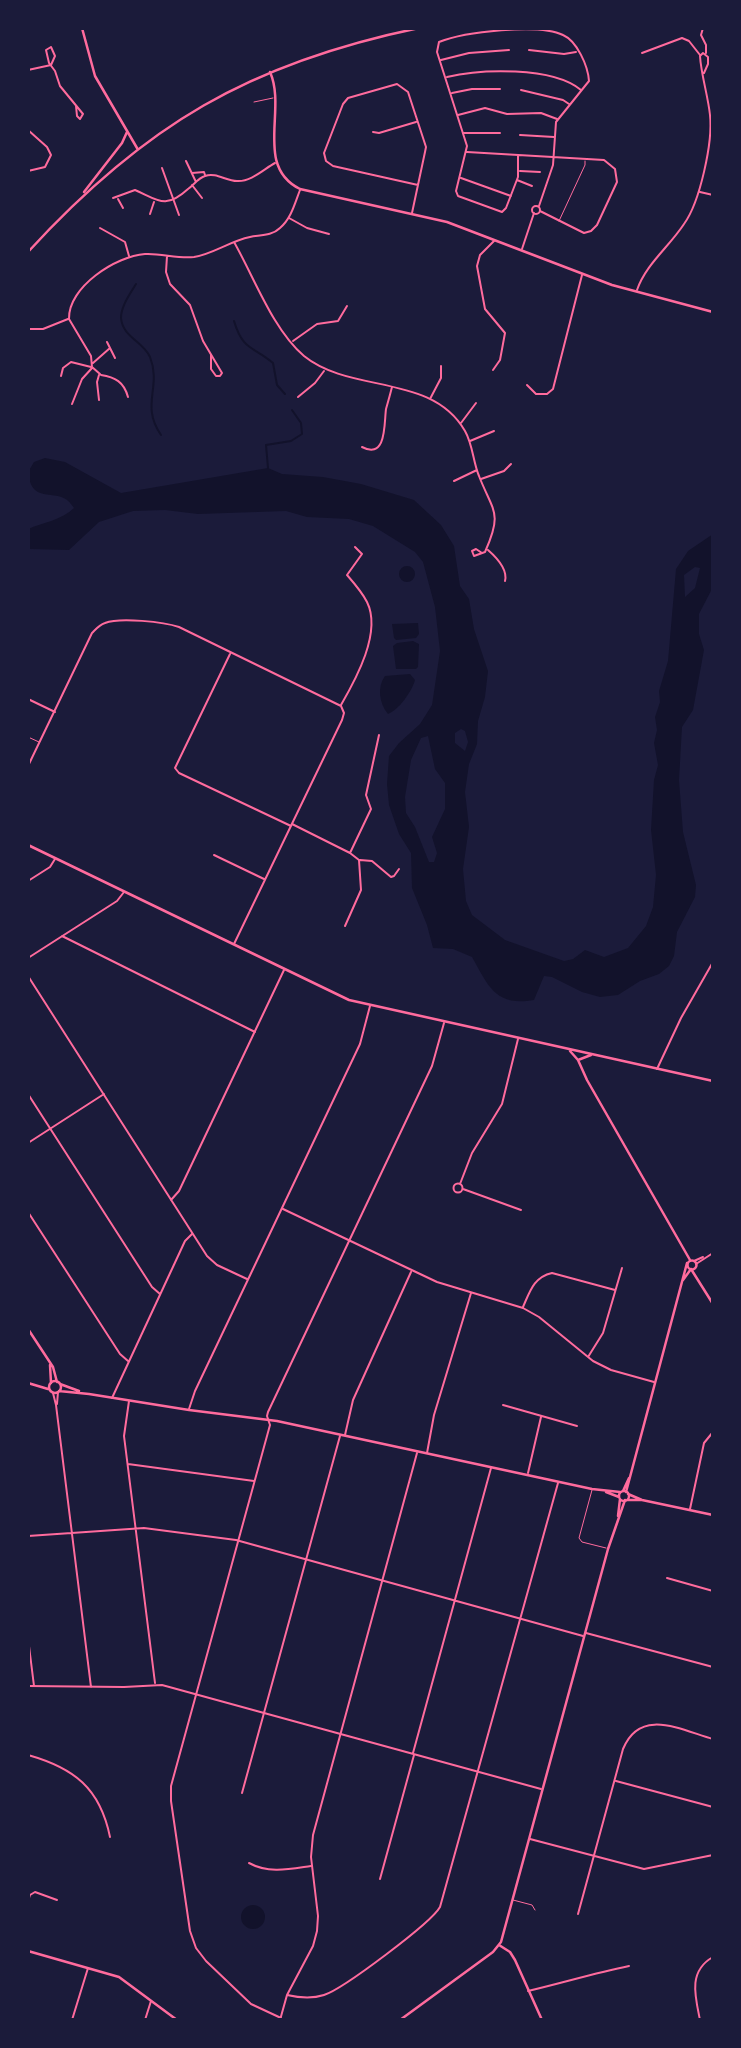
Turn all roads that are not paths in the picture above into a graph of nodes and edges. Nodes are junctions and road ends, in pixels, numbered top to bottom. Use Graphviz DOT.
graph roads {
  1 [pos="82,28"];
  2 [pos="419,28"];
  3 [pos="704,28"];
  4 [pos="509,50"];
  5 [pos="529,50"];
  6 [pos="578,51"];
  7 [pos="642,54"];
  8 [pos="706,54"];
  9 [pos="701,56"];
  10 [pos="440,61"];
  11 [pos="28,70"];
  12 [pos="270,72"];
  13 [pos="704,73"];
  14 [pos="446,78"];
  15 [pos="500,89"];
  16 [pos="522,90"];
  17 [pos="582,91"];
  18 [pos="451,93"];
  19 [pos="275,97"];
  20 [pos="254,102"];
  21 [pos="569,104"];
  22 [pos="76,105"];
  23 [pos="457,115"];
  24 [pos="557,120"];
  25 [pos="417,122"];
  26 [pos="28,130"];
  27 [pos="127,132"];
  28 [pos="373,132"];
  29 [pos="463,133"];
  30 [pos="500,133"];
  31 [pos="520,135"];
  32 [pos="554,137"];
  33 [pos="138,148"];
  34 [pos="466,152"];
  35 [pos="518,156"];
  36 [pos="554,157"];
  37 [pos="585,159"];
  38 [pos="186,161"];
  39 [pos="275,163"];
  40 [pos="162,168"];
  41 [pos="518,170"];
  42 [pos="28,171"];
  43 [pos="540,172"];
  44 [pos="191,174"];
  45 [pos="205,176"];
  46 [pos="460,178"];
  47 [pos="516,180"];
  48 [pos="195,182"];
  49 [pos="418,185"];
  50 [pos="192,186"];
  51 [pos="532,186"];
  52 [pos="300,189"];
  53 [pos="699,192"];
  54 [pos="713,195"];
  55 [pos="511,196"];
  56 [pos="80,197"];
  57 [pos="113,198"];
  58 [pos="118,198"];
  59 [pos="202,198"];
  60 [pos="174,200"];
  61 [pos="154,201"];
  62 [pos="539,206"];
  63 [pos="123,208"];
  64 [pos="540,211"];
  65 [pos="150,214"];
  66 [pos="412,214"];
  67 [pos="534,214"];
  68 [pos="178,215"];
  69 [pos="289,218"];
  70 [pos="559,221"];
  71 [pos="100,228"];
  72 [pos="329,234"];
  73 [pos="494,240"];
  74 [pos="234,242"];
  75 [pos="521,250"];
  76 [pos="28,252"];
  77 [pos="167,255"];
  78 [pos="130,257"];
  79 [pos="583,274"];
  80 [pos="637,292"];
  81 [pos="347,306"];
  82 [pos="713,312"];
  83 [pos="69,319"];
  84 [pos="28,329"];
  85 [pos="107,342"];
  86 [pos="291,342"];
  87 [pos="110,348"];
  88 [pos="211,355"];
  89 [pos="115,358"];
  90 [pos="92,365"];
  91 [pos="441,366"];
  92 [pos="325,369"];
  93 [pos="493,370"];
  94 [pos="28,371"];
  95 [pos="100,374"];
  96 [pos="28,375"];
  97 [pos="61,376"];
  98 [pos="527,385"];
  99 [pos="393,386"];
  100 [pos="128,397"];
  101 [pos="298,397"];
  102 [pos="99,400"];
  103 [pos="430,400"];
  104 [pos="477,403"];
  105 [pos="72,404"];
  106 [pos="460,423"];
  107 [pos="494,431"];
  108 [pos="469,441"];
  109 [pos="362,447"];
  110 [pos="511,464"];
  111 [pos="477,470"];
  112 [pos="481,480"];
  113 [pos="454,481"];
  114 [pos="355,547"];
  115 [pos="487,549"];
  116 [pos="482,553"];
  117 [pos="505,581"];
  118 [pos="230,653"];
  119 [pos="28,699"];
  120 [pos="341,706"];
  121 [pos="55,712"];
  122 [pos="379,735"];
  123 [pos="28,737"];
  124 [pos="40,742"];
  125 [pos="28,766"];
  126 [pos="292,825"];
  127 [pos="28,845"];
  128 [pos="350,853"];
  129 [pos="214,855"];
  130 [pos="56,858"];
  131 [pos="359,860"];
  132 [pos="399,869"];
  133 [pos="265,880"];
  134 [pos="28,881"];
  135 [pos="124,892"];
  136 [pos="345,926"];
  137 [pos="62,936"];
  138 [pos="234,945"];
  139 [pos="28,958"];
  140 [pos="713,962"];
  141 [pos="285,970"];
  142 [pos="28,976"];
  143 [pos="370,1005"];
  144 [pos="444,1022"];
  145 [pos="254,1032"];
  146 [pos="518,1038"];
  147 [pos="567,1049"];
  148 [pos="594,1054"];
  149 [pos="578,1060"];
  150 [pos="657,1069"];
  151 [pos="713,1081"];
  152 [pos="28,1094"];
  153 [pos="104,1094"];
  154 [pos="50,1129"];
  155 [pos="28,1143"];
  156 [pos="460,1184"];
  157 [pos="463,1189"];
  158 [pos="171,1199"];
  159 [pos="282,1209"];
  160 [pos="521,1210"];
  161 [pos="28,1212"];
  162 [pos="192,1233"];
  163 [pos="349,1241"];
  164 [pos="713,1253"];
  165 [pos="691,1265"];
  166 [pos="622,1268"];
  167 [pos="412,1271"];
  168 [pos="248,1280"];
  169 [pos="683,1280"];
  170 [pos="615,1290"];
  171 [pos="471,1292"];
  172 [pos="160,1294"];
  173 [pos="713,1304"];
  174 [pos="523,1308"];
  175 [pos="28,1329"];
  176 [pos="587,1357"];
  177 [pos="49,1362"];
  178 [pos="129,1362"];
  179 [pos="654,1382"];
  180 [pos="28,1383"];
  181 [pos="51,1383"];
  182 [pos="58,1383"];
  183 [pos="36,1385"];
  184 [pos="51,1392"];
  185 [pos="59,1392"];
  186 [pos="83,1393"];
  187 [pos="112,1398"];
  188 [pos="129,1401"];
  189 [pos="56,1405"];
  190 [pos="503,1405"];
  191 [pos="188,1410"];
  192 [pos="541,1416"];
  193 [pos="268,1419"];
  194 [pos="577,1426"];
  195 [pos="713,1432"];
  196 [pos="343,1435"];
  197 [pos="418,1451"];
  198 [pos="427,1454"];
  199 [pos="128,1464"];
  200 [pos="492,1467"];
  201 [pos="527,1475"];
  202 [pos="255,1481"];
  203 [pos="558,1482"];
  204 [pos="592,1489"];
  205 [pos="606,1492"];
  206 [pos="625,1495"];
  207 [pos="620,1498"];
  208 [pos="690,1510"];
  209 [pos="713,1515"];
  210 [pos="618,1516"];
  211 [pos="136,1528"];
  212 [pos="72,1533"];
  213 [pos="28,1536"];
  214 [pos="239,1541"];
  215 [pos="608,1549"];
  216 [pos="306,1560"];
  217 [pos="667,1578"];
  218 [pos="382,1581"];
  219 [pos="713,1591"];
  220 [pos="455,1601"];
  221 [pos="520,1619"];
  222 [pos="585,1634"];
  223 [pos="28,1638"];
  224 [pos="713,1667"];
  225 [pos="155,1684"];
  226 [pos="28,1686"];
  227 [pos="34,1687"];
  228 [pos="91,1687"];
  229 [pos="196,1694"];
  230 [pos="264,1713"];
  231 [pos="340,1734"];
  232 [pos="713,1739"];
  233 [pos="413,1754"];
  234 [pos="28,1755"];
  235 [pos="478,1772"];
  236 [pos="615,1780"];
  237 [pos="542,1790"];
  238 [pos="242,1793"];
  239 [pos="713,1807"];
  240 [pos="110,1836"];
  241 [pos="529,1839"];
  242 [pos="713,1855"];
  243 [pos="594,1857"];
  244 [pos="249,1863"];
  245 [pos="312,1866"];
  246 [pos="380,1879"];
  247 [pos="28,1900"];
  248 [pos="57,1900"];
  249 [pos="512,1900"];
  250 [pos="535,1910"];
  251 [pos="579,1914"];
  252 [pos="499,1945"];
  253 [pos="28,1951"];
  254 [pos="713,1957"];
  255 [pos="629,1966"];
  256 [pos="88,1968"];
  257 [pos="528,1991"];
  258 [pos="287,1995"];
  259 [pos="152,2000"];
  260 [pos="280,2019"];
  261 [pos="72,2020"];
  262 [pos="145,2020"];
  263 [pos="177,2020"];
  264 [pos="400,2020"];
  265 [pos="542,2020"];
  266 [pos="700,2020"];
  1 -- 27 [label="street"];
  2 -- 12 [label="street"];
  3 -- 8 [label="street"];
  4 -- 10 [label="street"];
  5 -- 6 [label="street"];
  6 -- 10 [label="street"];
  6 -- 17 [label="street"];
  7 -- 9 [label="street"];
  8 -- 9 [label="street"];
  8 -- 13 [label="street"];
  9 -- 13 [label="street"];
  10 -- 14 [label="street"];
  11 -- 22 [label="street"];
  12 -- 19 [label="street"];
  12 -- 33 [label="street"];
  13 -- 53 [label="street"];
  14 -- 17 [label="street"];
  14 -- 18 [label="street"];
  15 -- 18 [label="street"];
  16 -- 21 [label="street"];
  17 -- 21 [label="street"];
  18 -- 23 [label="street"];
  19 -- 20 [label="lane"];
  19 -- 39 [label="street"];
  21 -- 24 [label="street"];
  23 -- 24 [label="street"];
  23 -- 29 [label="street"];
  24 -- 32 [label="street"];
  25 -- 28 [label="street"];
  25 -- 49 [label="street"];
  25 -- 49 [label="street"];
  26 -- 42 [label="street"];
  27 -- 33 [label="street"];
  27 -- 56 [label="street"];
  29 -- 30 [label="street"];
  29 -- 34 [label="street"];
  31 -- 32 [label="street"];
  32 -- 36 [label="street"];
  33 -- 56 [label="street"];
  34 -- 35 [label="street"];
  34 -- 46 [label="street"];
  35 -- 36 [label="street"];
  35 -- 41 [label="street"];
  36 -- 37 [label="street"];
  36 -- 62 [label="street"];
  37 -- 70 [label="lane"];
  37 -- 70 [label="street"];
  38 -- 44 [label="street"];
  39 -- 45 [label="street"];
  39 -- 52 [label="street"];
  40 -- 60 [label="street"];
  41 -- 43 [label="street"];
  41 -- 47 [label="street"];
  44 -- 45 [label="street"];
  44 -- 48 [label="street"];
  45 -- 48 [label="street"];
  46 -- 55 [label="street"];
  46 -- 55 [label="street"];
  47 -- 51 [label="street"];
  47 -- 55 [label="street"];
  48 -- 50 [label="street"];
  49 -- 66 [label="street"];
  50 -- 59 [label="street"];
  50 -- 60 [label="street"];
  52 -- 66 [label="street"];
  52 -- 69 [label="street"];
  53 -- 54 [label="street"];
  53 -- 80 [label="street"];
  56 -- 76 [label="street"];
  57 -- 58 [label="street"];
  58 -- 61 [label="street"];
  58 -- 63 [label="street"];
  60 -- 61 [label="street"];
  60 -- 68 [label="street"];
  61 -- 65 [label="street"];
  62 -- 64 [label="street"];
  62 -- 67 [label="street"];
  64 -- 67 [label="street"];
  64 -- 70 [label="street"];
  66 -- 73 [label="street"];
  67 -- 75 [label="street"];
  69 -- 72 [label="street"];
  69 -- 74 [label="street"];
  71 -- 78 [label="street"];
  73 -- 75 [label="street"];
  73 -- 93 [label="street"];
  74 -- 77 [label="street"];
  74 -- 86 [label="street"];
  75 -- 79 [label="street"];
  77 -- 78 [label="street"];
  77 -- 88 [label="street"];
  78 -- 83 [label="street"];
  79 -- 80 [label="street"];
  79 -- 98 [label="street"];
  80 -- 82 [label="street"];
  81 -- 86 [label="street"];
  83 -- 84 [label="street"];
  83 -- 90 [label="street"];
  85 -- 87 [label="street"];
  86 -- 92 [label="street"];
  87 -- 89 [label="street"];
  87 -- 90 [label="street"];
  88 -- 88 [label="street"];
  90 -- 95 [label="street"];
  90 -- 97 [label="street"];
  90 -- 105 [label="street"];
  91 -- 103 [label="street"];
  92 -- 99 [label="street"];
  92 -- 101 [label="street"];
  94 -- 96 [label="street"];
  95 -- 100 [label="street"];
  95 -- 102 [label="street"];
  99 -- 103 [label="street"];
  99 -- 109 [label="street"];
  103 -- 106 [label="street"];
  104 -- 106 [label="street"];
  106 -- 108 [label="street"];
  107 -- 108 [label="street"];
  108 -- 111 [label="street"];
  110 -- 112 [label="street"];
  111 -- 112 [label="street"];
  111 -- 113 [label="street"];
  112 -- 115 [label="street"];
  114 -- 120 [label="street"];
  115 -- 116 [label="street"];
  115 -- 117 [label="street"];
  118 -- 120 [label="street"];
  118 -- 121 [label="street"];
  118 -- 126 [label="street"];
  119 -- 121 [label="street"];
  120 -- 126 [label="street"];
  121 -- 124 [label="street"];
  122 -- 128 [label="street"];
  123 -- 124 [label="lane"];
  124 -- 125 [label="street"];
  126 -- 128 [label="street"];
  126 -- 133 [label="street"];
  127 -- 130 [label="street"];
  128 -- 131 [label="street"];
  129 -- 133 [label="street"];
  130 -- 134 [label="street"];
  130 -- 135 [label="street"];
  131 -- 132 [label="street"];
  131 -- 136 [label="street"];
  133 -- 138 [label="street"];
  135 -- 137 [label="street"];
  135 -- 138 [label="street"];
  137 -- 139 [label="street"];
  137 -- 145 [label="street"];
  138 -- 141 [label="street"];
  140 -- 150 [label="street"];
  141 -- 143 [label="street"];
  141 -- 145 [label="street"];
  142 -- 153 [label="street"];
  143 -- 144 [label="street"];
  143 -- 159 [label="street"];
  144 -- 146 [label="street"];
  144 -- 163 [label="street"];
  145 -- 158 [label="street"];
  146 -- 147 [label="street"];
  146 -- 156 [label="street"];
  147 -- 148 [label="street"];
  147 -- 149 [label="street"];
  148 -- 149 [label="street"];
  148 -- 150 [label="street"];
  149 -- 165 [label="street"];
  150 -- 151 [label="street"];
  152 -- 154 [label="street"];
  153 -- 154 [label="street"];
  153 -- 158 [label="street"];
  154 -- 155 [label="street"];
  154 -- 172 [label="street"];
  156 -- 157 [label="street"];
  156 -- 157 [label="street"];
  157 -- 160 [label="street"];
  158 -- 162 [label="street"];
  159 -- 163 [label="street"];
  159 -- 168 [label="street"];
  161 -- 178 [label="street"];
  162 -- 168 [label="street"];
  162 -- 172 [label="street"];
  163 -- 167 [label="street"];
  163 -- 193 [label="street"];
  164 -- 165 [label="street"];
  165 -- 169 [label="street"];
  165 -- 169 [label="street"];
  165 -- 173 [label="street"];
  166 -- 170 [label="street"];
  167 -- 171 [label="street"];
  167 -- 196 [label="street"];
  168 -- 191 [label="street"];
  169 -- 179 [label="street"];
  170 -- 174 [label="street"];
  170 -- 176 [label="street"];
  171 -- 174 [label="street"];
  171 -- 198 [label="street"];
  172 -- 178 [label="street"];
  174 -- 176 [label="street"];
  175 -- 177 [label="street"];
  176 -- 179 [label="street"];
  177 -- 181 [label="street"];
  177 -- 182 [label="street"];
  178 -- 187 [label="street"];
  179 -- 206 [label="street"];
  180 -- 183 [label="street"];
  181 -- 182 [label="street"];
  181 -- 183 [label="street"];
  181 -- 184 [label="street"];
  182 -- 185 [label="street"];
  182 -- 186 [label="street"];
  183 -- 184 [label="street"];
  184 -- 185 [label="street"];
  184 -- 189 [label="street"];
  185 -- 186 [label="street"];
  185 -- 189 [label="street"];
  186 -- 187 [label="street"];
  187 -- 188 [label="street"];
  188 -- 191 [label="street"];
  188 -- 199 [label="street"];
  189 -- 212 [label="street"];
  190 -- 192 [label="street"];
  191 -- 193 [label="street"];
  192 -- 194 [label="street"];
  192 -- 201 [label="street"];
  193 -- 196 [label="street"];
  193 -- 202 [label="street"];
  195 -- 208 [label="street"];
  196 -- 197 [label="street"];
  196 -- 216 [label="street"];
  197 -- 198 [label="street"];
  197 -- 218 [label="street"];
  198 -- 200 [label="street"];
  199 -- 202 [label="street"];
  199 -- 211 [label="street"];
  200 -- 201 [label="street"];
  200 -- 220 [label="street"];
  201 -- 203 [label="street"];
  202 -- 214 [label="street"];
  203 -- 204 [label="street"];
  203 -- 221 [label="street"];
  204 -- 205 [label="street"];
  204 -- 215 [label="lane"];
  205 -- 206 [label="street"];
  205 -- 207 [label="street"];
  206 -- 207 [label="street"];
  206 -- 207 [label="street"];
  206 -- 208 [label="street"];
  206 -- 210 [label="street"];
  207 -- 210 [label="street"];
  208 -- 209 [label="street"];
  210 -- 215 [label="street"];
  211 -- 212 [label="street"];
  211 -- 214 [label="street"];
  211 -- 225 [label="street"];
  212 -- 213 [label="street"];
  212 -- 228 [label="street"];
  214 -- 216 [label="street"];
  214 -- 229 [label="street"];
  215 -- 222 [label="street"];
  216 -- 218 [label="street"];
  216 -- 230 [label="street"];
  217 -- 219 [label="street"];
  218 -- 220 [label="street"];
  218 -- 231 [label="street"];
  220 -- 221 [label="street"];
  220 -- 233 [label="street"];
  221 -- 222 [label="street"];
  221 -- 235 [label="street"];
  222 -- 224 [label="street"];
  222 -- 237 [label="street"];
  223 -- 227 [label="street"];
  225 -- 228 [label="street"];
  225 -- 229 [label="street"];
  226 -- 227 [label="street"];
  227 -- 228 [label="street"];
  229 -- 230 [label="street"];
  229 -- 260 [label="street"];
  230 -- 231 [label="street"];
  230 -- 238 [label="street"];
  231 -- 233 [label="street"];
  231 -- 245 [label="street"];
  232 -- 236 [label="street"];
  233 -- 235 [label="street"];
  233 -- 246 [label="street"];
  234 -- 240 [label="street"];
  235 -- 237 [label="street"];
  235 -- 258 [label="street"];
  236 -- 239 [label="street"];
  236 -- 243 [label="street"];
  237 -- 241 [label="street"];
  241 -- 243 [label="street"];
  241 -- 249 [label="street"];
  242 -- 243 [label="street"];
  243 -- 251 [label="street"];
  244 -- 245 [label="street"];
  245 -- 258 [label="street"];
  247 -- 248 [label="street"];
  249 -- 250 [label="lane"];
  249 -- 252 [label="street"];
  252 -- 257 [label="street"];
  252 -- 264 [label="street"];
  253 -- 256 [label="street"];
  254 -- 266 [label="street"];
  255 -- 257 [label="street"];
  256 -- 259 [label="street"];
  256 -- 261 [label="street"];
  257 -- 265 [label="street"];
  258 -- 260 [label="street"];
  259 -- 262 [label="street"];
  259 -- 263 [label="street"];
}
